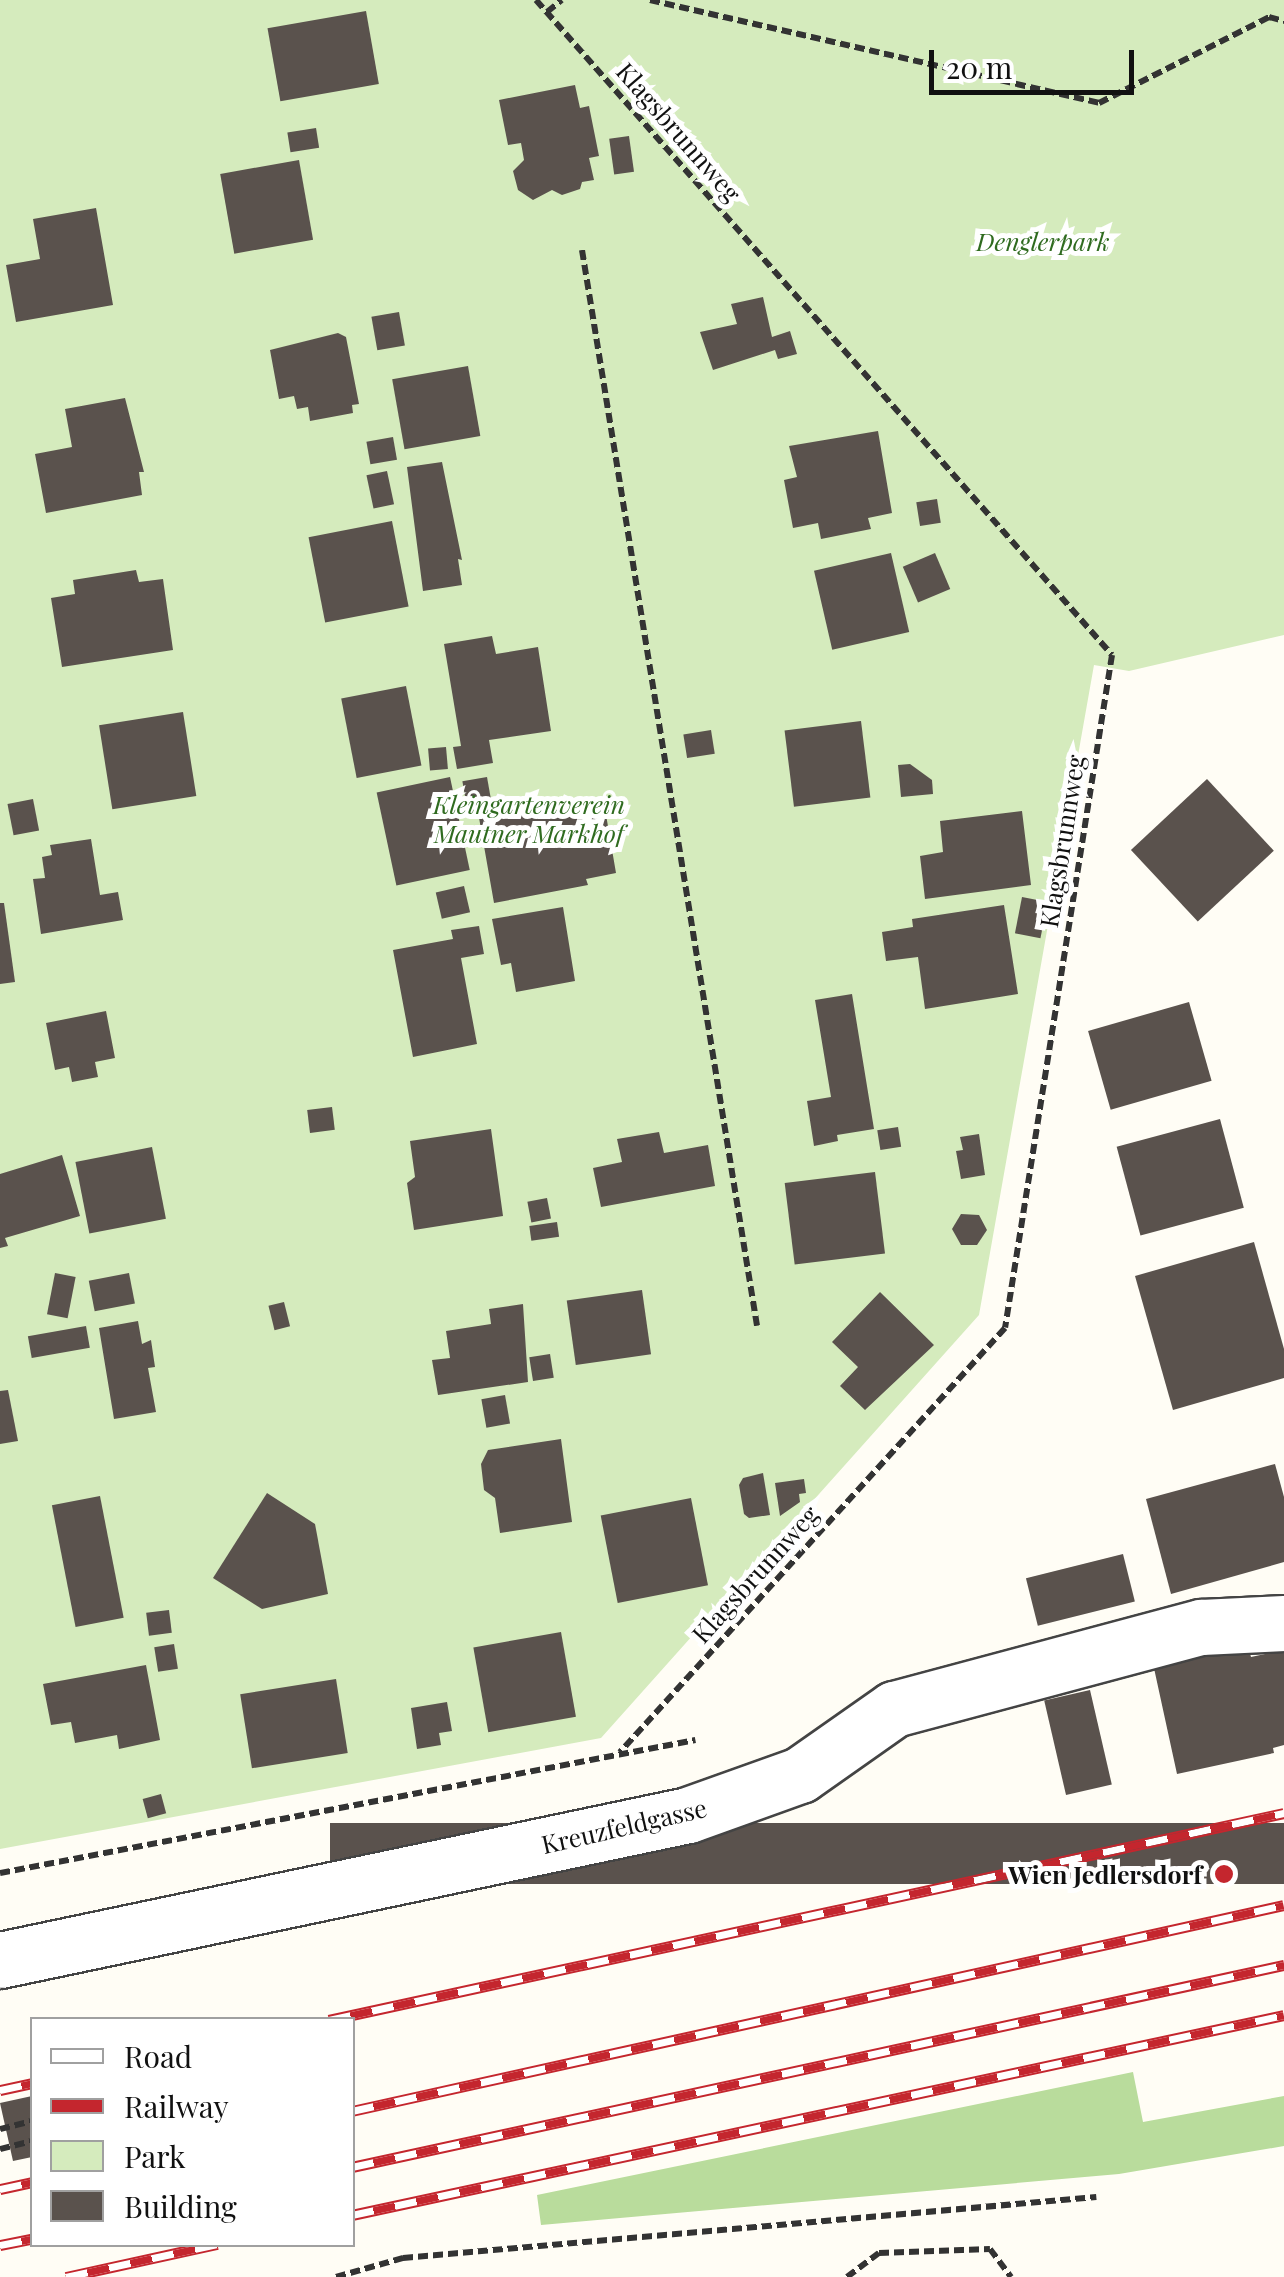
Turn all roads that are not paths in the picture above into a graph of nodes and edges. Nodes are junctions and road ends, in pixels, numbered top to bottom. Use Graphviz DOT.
graph roads {
  1 [pos="1284,1623"];
  2 [pos="0,1960"];
  1 -- 2 [label="street, Kreuzfeldgasse"];
}
